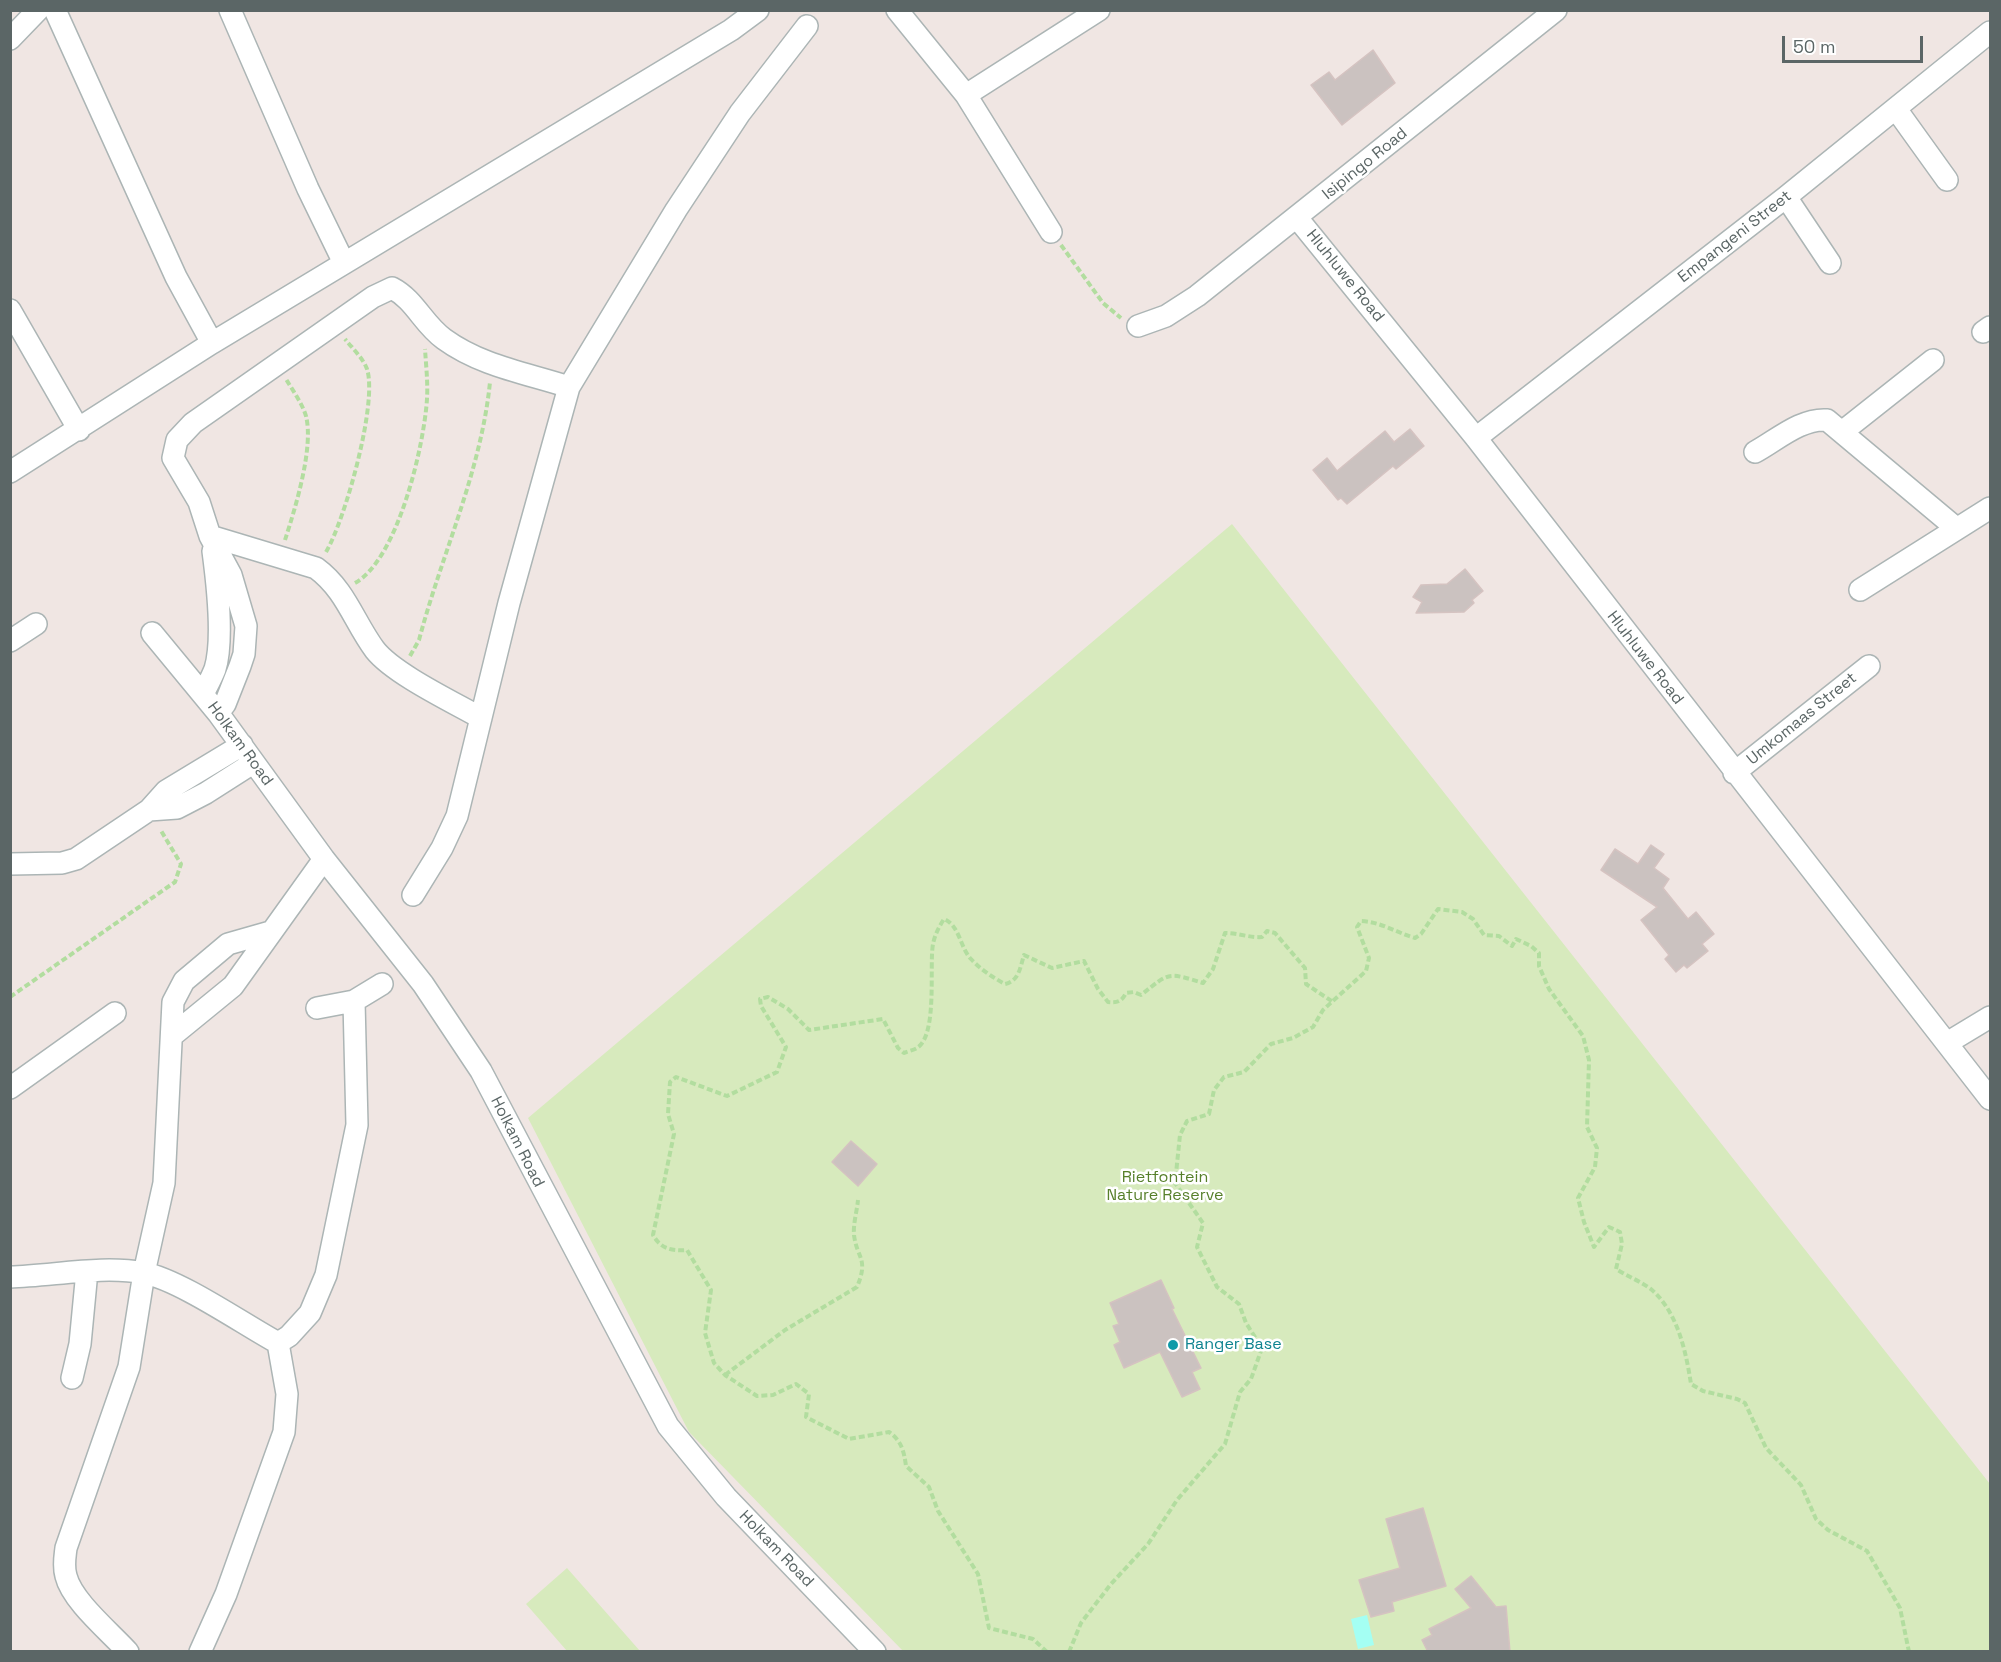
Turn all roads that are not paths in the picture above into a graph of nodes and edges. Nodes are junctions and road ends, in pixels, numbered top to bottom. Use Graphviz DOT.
graph roads {
  1 [pos="38,10"];
  2 [pos="55,10"];
  3 [pos="230,10"];
  4 [pos="758,10"];
  5 [pos="897,10"];
  6 [pos="1099,10"];
  7 [pos="1556,10"];
  8 [pos="807,26"];
  9 [pos="1990,32"];
  10 [pos="10,39"];
  11 [pos="966,94"];
  12 [pos="1896,109"];
  13 [pos="1947,180"];
  14 [pos="1786,197"];
  15 [pos="1298,219"];
  16 [pos="1051,232"];
  17 [pos="344,263"];
  18 [pos="1830,263"];
  19 [pos="10,310"];
  20 [pos="1138,326"];
  21 [pos="212,343"];
  22 [pos="1933,360"];
  23 [pos="569,387"];
  24 [pos="79,430"];
  25 [pos="1842,432"];
  26 [pos="1476,438"];
  27 [pos="1755,453"];
  28 [pos="10,472"];
  29 [pos="1990,508"];
  30 [pos="1956,528"];
  31 [pos="210,536"];
  32 [pos="1860,590"];
  33 [pos="36,624"];
  34 [pos="152,633"];
  35 [pos="10,641"];
  36 [pos="1869,666"];
  37 [pos="203,694"];
  38 [pos="218,713"];
  39 [pos="481,718"];
  40 [pos="252,761"];
  41 [pos="1734,773"];
  42 [pos="148,810"];
  43 [pos="324,859"];
  44 [pos="10,864"];
  45 [pos="413,895"];
  46 [pos="270,932"];
  47 [pos="382,984"];
  48 [pos="354,1000"];
  49 [pos="317,1008"];
  50 [pos="115,1013"];
  51 [pos="1990,1017"];
  52 [pos="173,1035"];
  53 [pos="1947,1043"];
  54 [pos="10,1088"];
  55 [pos="1990,1099"];
  56 [pos="87,1271"];
  57 [pos="144,1273"];
  58 [pos="10,1277"];
  59 [pos="278,1343"];
  60 [pos="72,1378"];
  61 [pos="128,1652"];
  62 [pos="200,1652"];
  63 [pos="875,1652"];
  1 -- 10 [label="street"];
  2 -- 21 [label="street"];
  3 -- 17 [label="street"];
  4 -- 17 [label="street"];
  5 -- 11 [label="street"];
  6 -- 11 [label="street"];
  7 -- 15 [label="street, Isipingo Road"];
  8 -- 23 [label="street"];
  9 -- 12 [label="street, Empangeni Street"];
  11 -- 16 [label="street"];
  12 -- 13 [label="street"];
  12 -- 14 [label="street, Empangeni Street"];
  14 -- 18 [label="street"];
  14 -- 26 [label="street, Empangeni Street"];
  15 -- 20 [label="street, Isipingo Road"];
  15 -- 26 [label="street, Hluhluwe Road"];
  17 -- 21 [label="street"];
  19 -- 24 [label="street"];
  21 -- 24 [label="street"];
  22 -- 25 [label="street"];
  23 -- 31 [label="street"];
  23 -- 39 [label="street"];
  24 -- 28 [label="street"];
  25 -- 27 [label="street"];
  25 -- 30 [label="street"];
  26 -- 41 [label="street, Hluhluwe Road"];
  29 -- 30 [label="street"];
  30 -- 32 [label="street"];
  31 -- 37 [label="street"];
  31 -- 38 [label="street"];
  31 -- 39 [label="street"];
  33 -- 35 [label="street"];
  34 -- 37 [label="street, Holkam Road"];
  36 -- 41 [label="street, Umkomaas Street"];
  37 -- 38 [label="street, Holkam Road"];
  38 -- 40 [label="street, Holkam Road"];
  39 -- 45 [label="street"];
  40 -- 42 [label="street"];
  40 -- 42 [label="street"];
  40 -- 43 [label="street, Holkam Road"];
  41 -- 53 [label="street, Hluhluwe Road"];
  42 -- 44 [label="street"];
  43 -- 46 [label="street"];
  43 -- 63 [label="street, Holkam Road"];
  46 -- 52 [label="street"];
  46 -- 52 [label="street"];
  47 -- 48 [label="street"];
  48 -- 49 [label="street"];
  48 -- 59 [label="street"];
  50 -- 54 [label="street"];
  51 -- 53 [label="street"];
  52 -- 57 [label="street"];
  53 -- 55 [label="street, Hluhluwe Road"];
  56 -- 57 [label="street"];
  56 -- 58 [label="street"];
  56 -- 60 [label="street"];
  57 -- 59 [label="street"];
  57 -- 61 [label="street"];
  59 -- 62 [label="street"];
}
